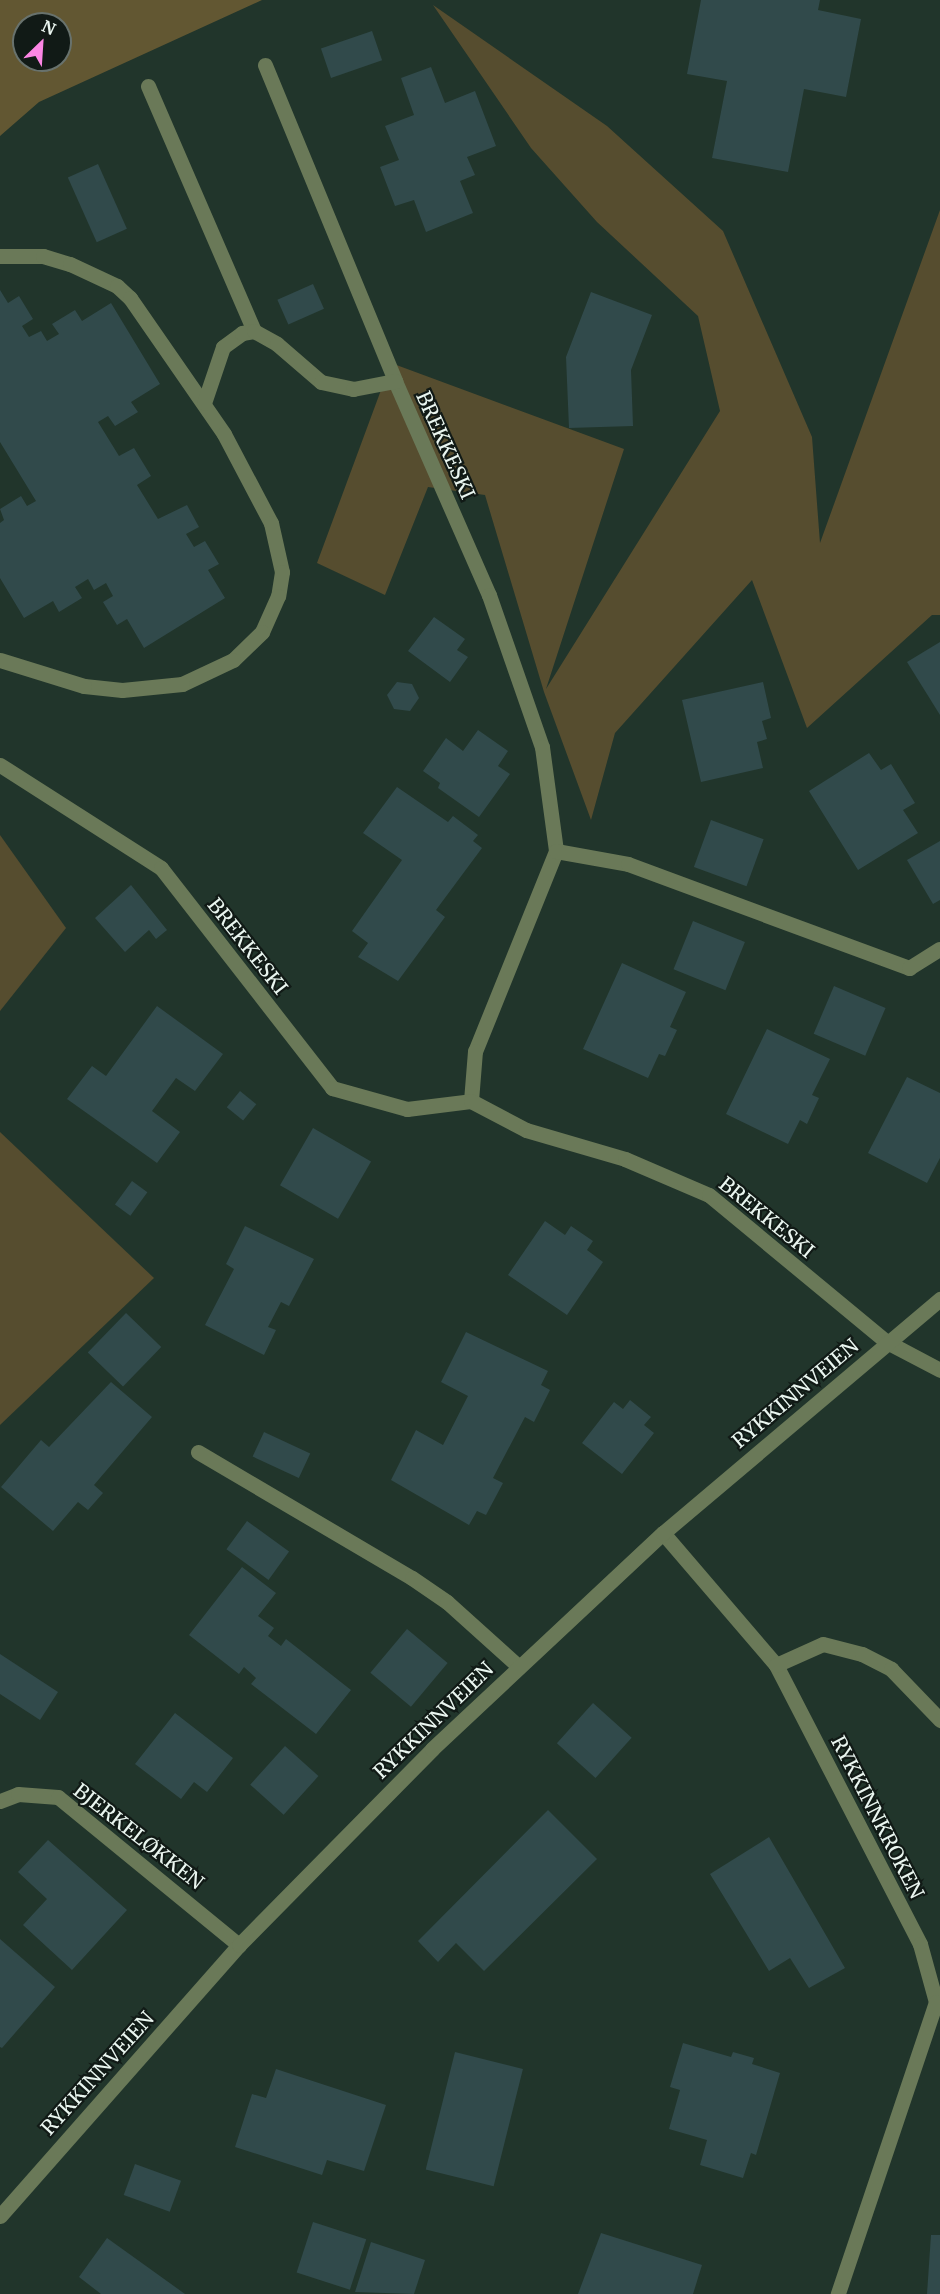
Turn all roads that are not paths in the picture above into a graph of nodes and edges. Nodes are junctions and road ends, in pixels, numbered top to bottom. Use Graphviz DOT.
graph roads {
  1 [pos="265,65"];
  2 [pos="148,86"];
  3 [pos="0,256"];
  4 [pos="254,331"];
  5 [pos="395,381"];
  6 [pos="204,403"];
  7 [pos="0,660"];
  8 [pos="0,765"];
  9 [pos="556,851"];
  10 [pos="940,950"];
  11 [pos="471,1101"];
  12 [pos="940,1299"];
  13 [pos="887,1342"];
  14 [pos="940,1370"];
  15 [pos="198,1452"];
  16 [pos="663,1533"];
  17 [pos="776,1665"];
  18 [pos="518,1666"];
  19 [pos="940,1720"];
  20 [pos="0,1801"];
  21 [pos="239,1945"];
  22 [pos="938,2001"];
  23 [pos="0,2216"];
  24 [pos="838,2294"];
  1 -- 5 [label="street, BREKKESKI"];
  2 -- 4 [label="street"];
  3 -- 6 [label="street"];
  4 -- 5 [label="street"];
  4 -- 6 [label="street"];
  5 -- 9 [label="street, BREKKESKI"];
  6 -- 7 [label="street"];
  8 -- 11 [label="street, BREKKESKI"];
  9 -- 10 [label="street"];
  9 -- 11 [label="street, BREKKESKI"];
  11 -- 13 [label="street, BREKKESKI"];
  12 -- 13 [label="street, RYKKINNVEIEN"];
  13 -- 14 [label="street, BREKKESKI"];
  13 -- 16 [label="street, RYKKINNVEIEN"];
  15 -- 18 [label="street"];
  16 -- 17 [label="street, RYKKINNKROKEN"];
  16 -- 18 [label="street, RYKKINNVEIEN"];
  17 -- 19 [label="street"];
  17 -- 22 [label="street, RYKKINNKROKEN"];
  18 -- 21 [label="street, RYKKINNVEIEN"];
  20 -- 21 [label="street, BJERKELØKKEN"];
  21 -- 23 [label="street, RYKKINNVEIEN"];
  22 -- 24 [label="street, RYKKINNKROKEN"];
}
